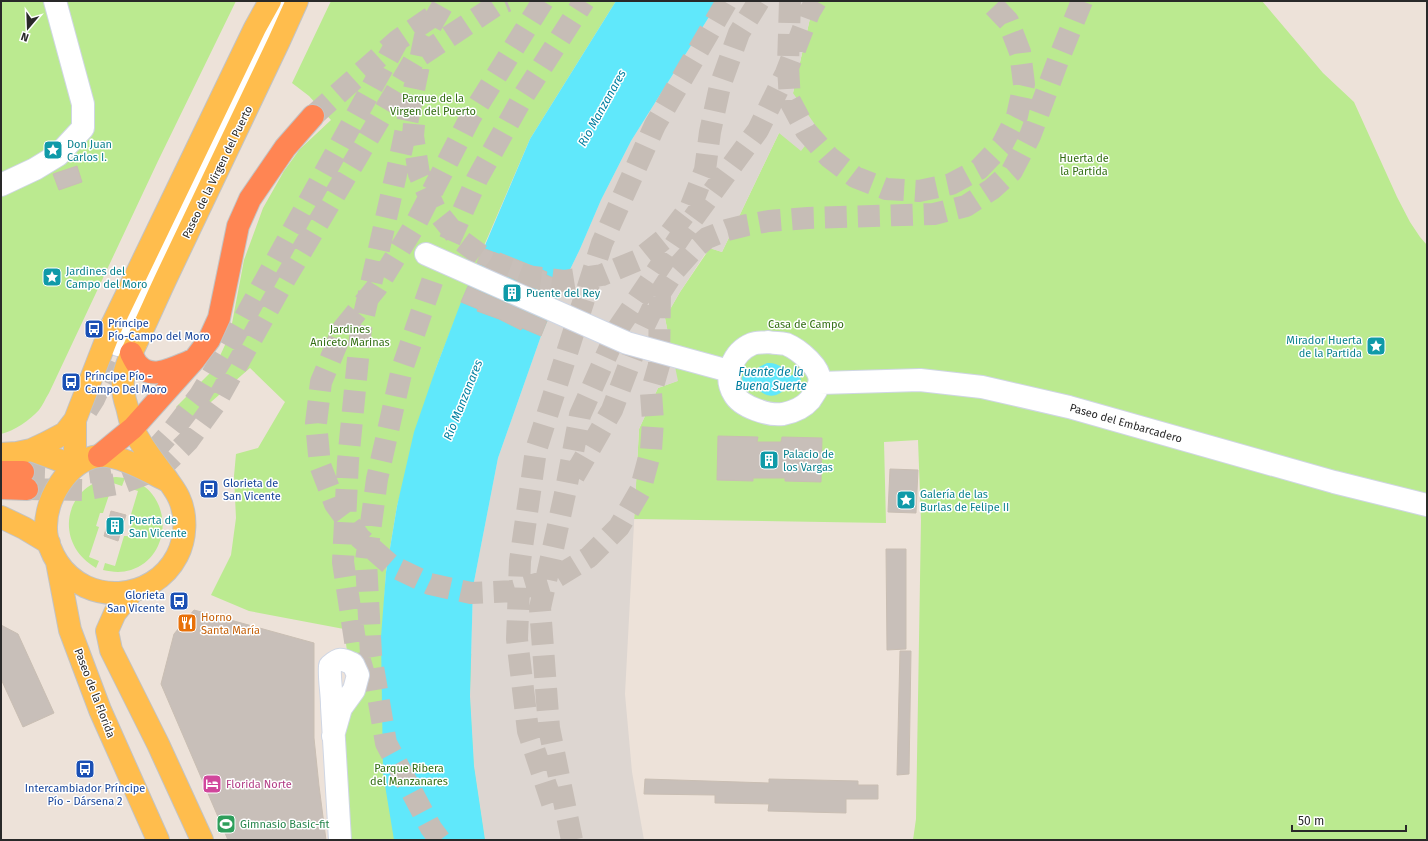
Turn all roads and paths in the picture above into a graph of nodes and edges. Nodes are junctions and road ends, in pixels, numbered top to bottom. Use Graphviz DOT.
graph roads {
  1 [pos="55,1"];
  2 [pos="270,1"];
  3 [pos="284,1"];
  4 [pos="297,1"];
  5 [pos="313,116"];
  6 [pos="1,185"];
  7 [pos="426,254"];
  8 [pos="126,338"];
  9 [pos="194,360"];
  10 [pos="729,371"];
  11 [pos="820,383"];
  12 [pos="75,420"];
  13 [pos="133,428"];
  14 [pos="31,450"];
  15 [pos="1,454"];
  16 [pos="99,456"];
  17 [pos="75,466"];
  18 [pos="1,472"];
  19 [pos="168,481"];
  20 [pos="1,488"];
  21 [pos="1427,505"];
  22 [pos="1,517"];
  23 [pos="53,553"];
  24 [pos="132,592"];
  25 [pos="333,736"];
  26 [pos="158,840"];
  27 [pos="202,840"];
  28 [pos="340,840"];
  1 -- 6 [label="street"];
  2 -- 8 [label="main road, Paseo de la Virgen del Puerto"];
  3 -- 8 [label="street, Paseo de la Virgen del Puerto"];
  4 -- 8 [label="main road, Paseo de la Virgen del Puerto"];
  5 -- 9 [label="highway"];
  7 -- 10 [label="street"];
  8 -- 9 [label="highway"];
  8 -- 12 [label="main road, Paseo de la Virgen del Puerto"];
  8 -- 13 [label="main road, Paseo de la Virgen del Puerto"];
  9 -- 13 [label="highway"];
  10 -- 11 [label="street"];
  10 -- 11 [label="street"];
  11 -- 21 [label="street, Paseo del Embarcadero"];
  12 -- 14 [label="main road"];
  12 -- 17 [label="main road, Paseo de la Virgen del Puerto"];
  13 -- 16 [label="highway"];
  13 -- 19 [label="main road, Paseo de la Virgen del Puerto"];
  14 -- 15 [label="main road"];
  14 -- 17 [label="main road"];
  16 -- 17 [label="main road"];
  16 -- 19 [label="main road"];
  17 -- 23 [label="main road"];
  18 -- 20 [label="highway"];
  19 -- 24 [label="main road"];
  22 -- 23 [label="main road"];
  23 -- 24 [label="main road"];
  23 -- 26 [label="main road, Paseo de la Florida"];
  24 -- 27 [label="main road"];
  25 -- 28 [label="street"];
}
